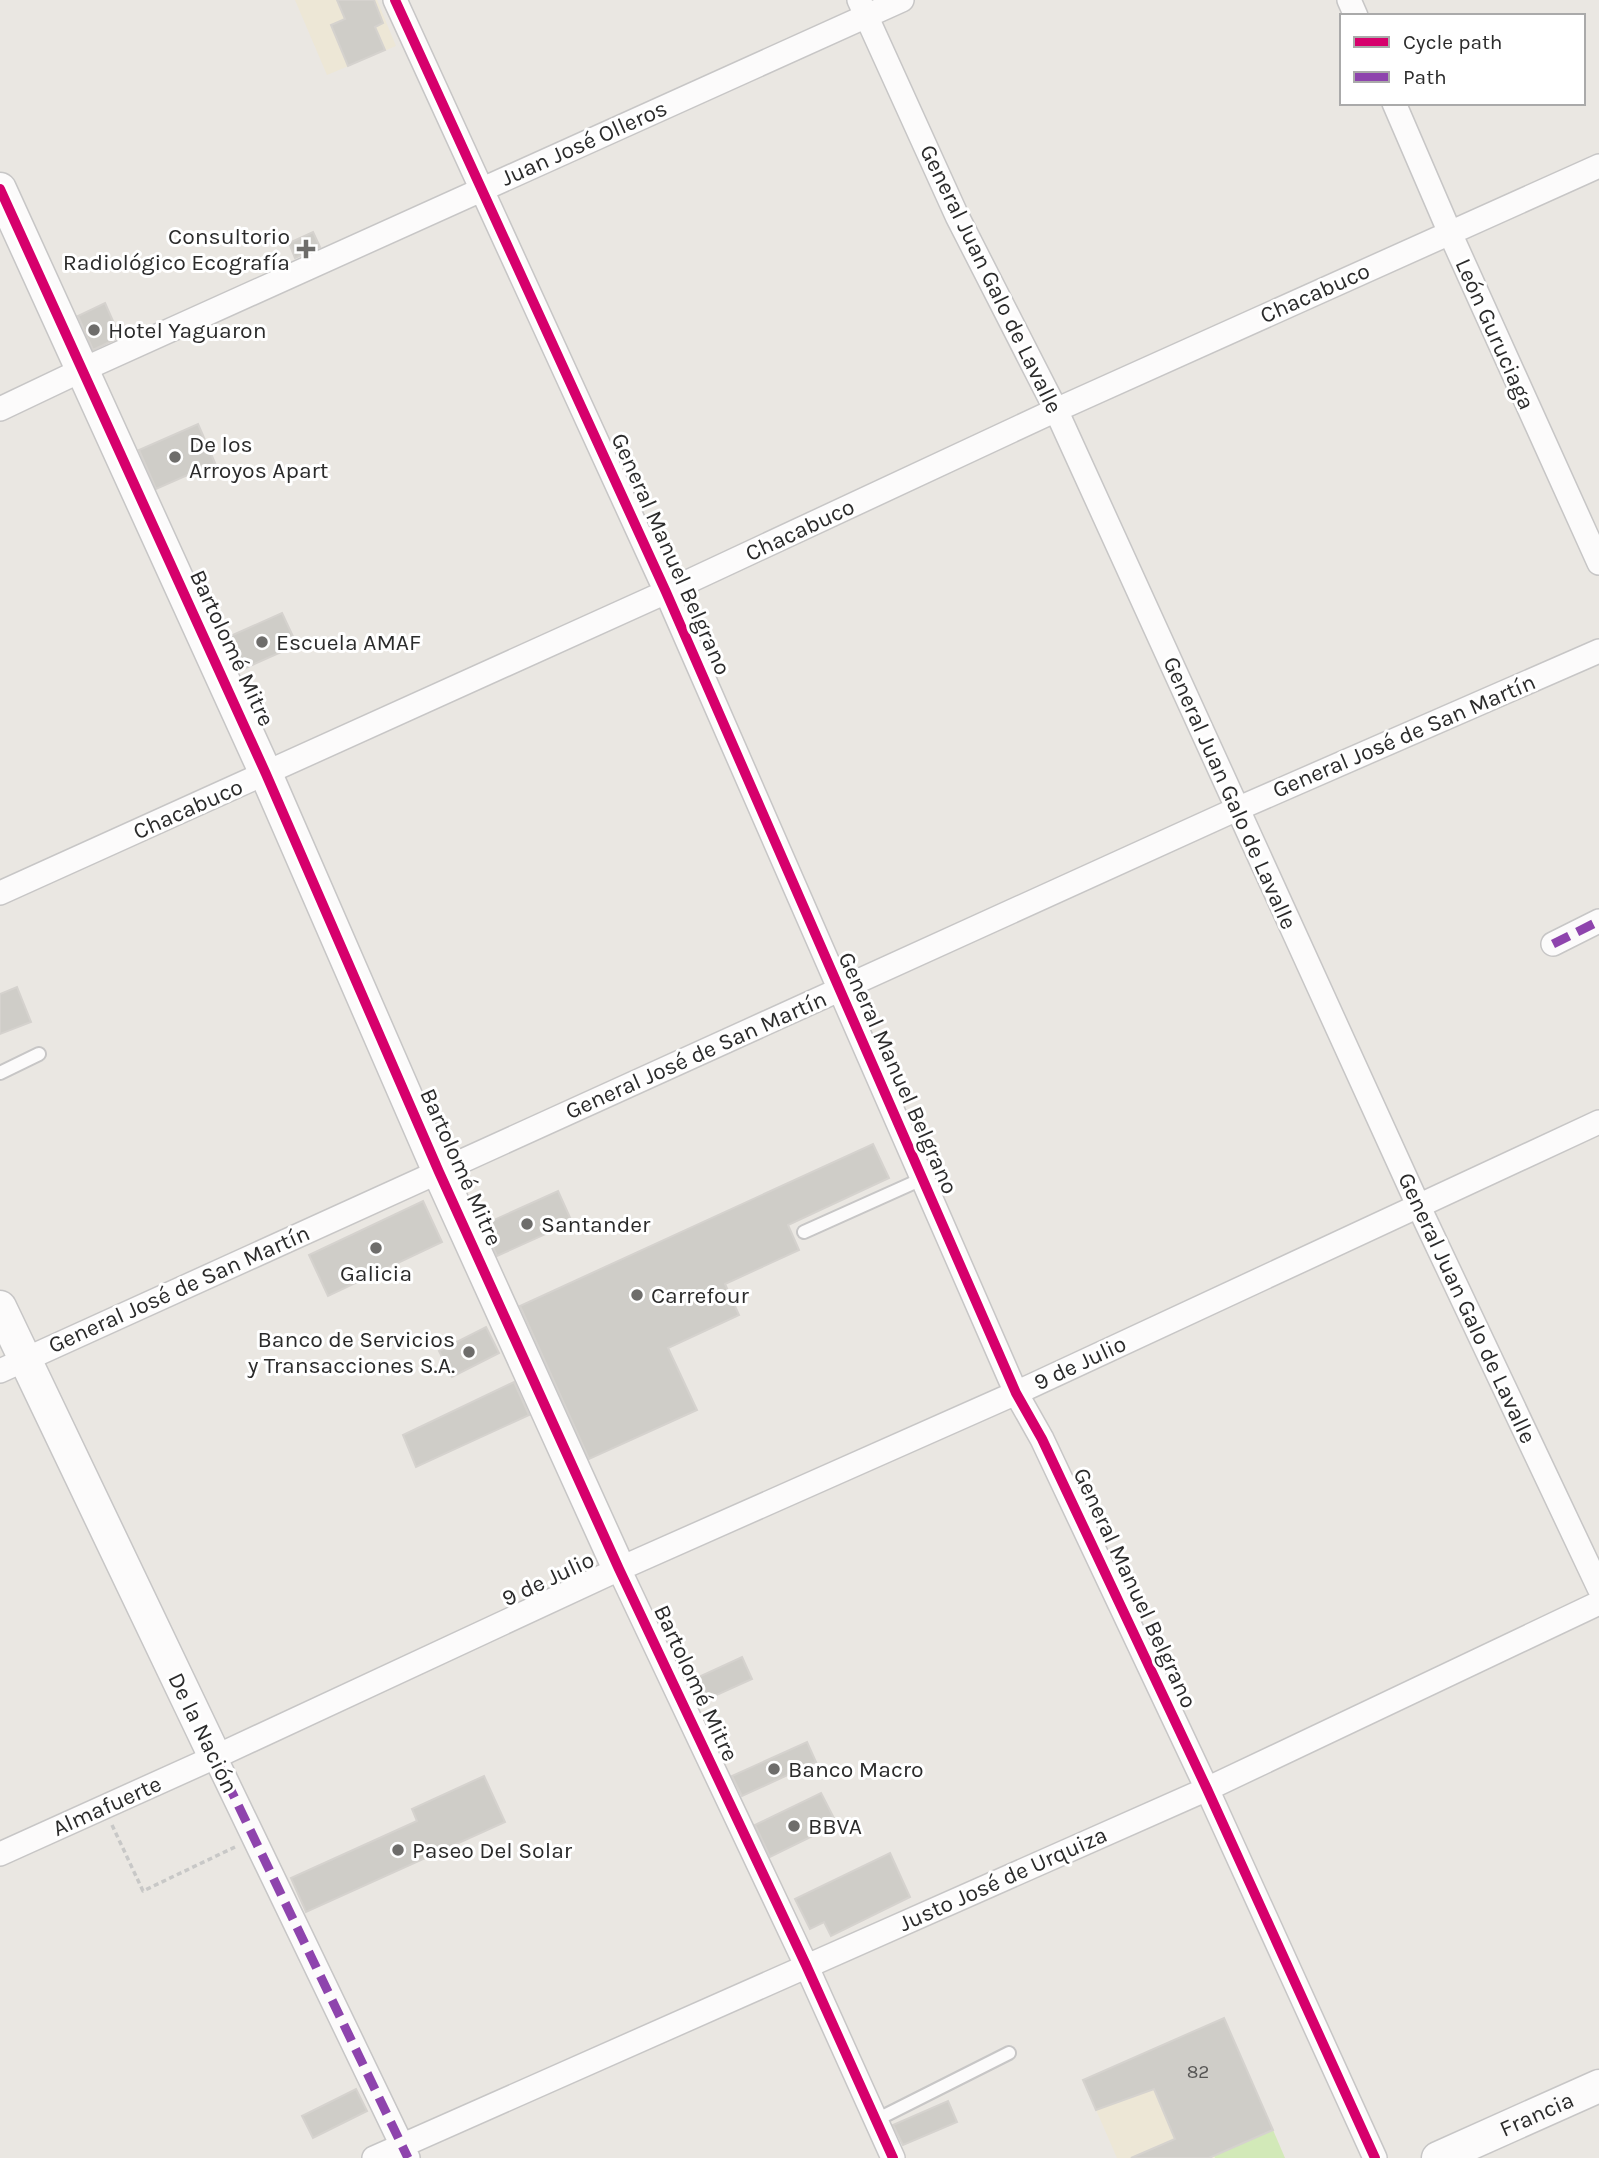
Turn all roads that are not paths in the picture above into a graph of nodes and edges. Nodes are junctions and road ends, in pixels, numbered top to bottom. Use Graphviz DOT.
graph roads {
  1 [pos="395,0"];
  2 [pos="902,0"];
  3 [pos="863,8"];
  4 [pos="1395,105"];
  5 [pos="1599,166"];
  6 [pos="0,189"];
  7 [pos="482,189"];
  8 [pos="1450,233"];
  9 [pos="82,370"];
  10 [pos="0,409"];
  11 [pos="1056,410"];
  12 [pos="1599,563"];
  13 [pos="666,592"];
  14 [pos="1599,651"];
  15 [pos="266,774"];
  16 [pos="1237,809"];
  17 [pos="0,893"];
  18 [pos="1599,921"];
  19 [pos="1553,944"];
  20 [pos="839,991"];
  21 [pos="39,1054"];
  22 [pos="0,1073"];
  23 [pos="1599,1122"];
  24 [pos="439,1172"];
  25 [pos="922,1179"];
  26 [pos="1418,1205"];
  27 [pos="804,1233"];
  28 [pos="0,1307"];
  29 [pos="12,1365"];
  30 [pos="1016,1393"];
  31 [pos="619,1569"];
  32 [pos="1599,1588"];
  33 [pos="1599,1603"];
  34 [pos="215,1757"];
  35 [pos="1207,1789"];
  36 [pos="0,1854"];
  37 [pos="806,1965"];
  38 [pos="1009,2053"];
  39 [pos="1599,2086"];
  40 [pos="876,2120"];
  41 [pos="405,2152"];
  42 [pos="374,2158"];
  43 [pos="893,2158"];
  44 [pos="1375,2158"];
  45 [pos="1438,2158"];
  1 -- 7 [label="street, General Manuel Belgrano"];
  2 -- 3 [label="street, Juan José Olleros"];
  3 -- 7 [label="street, Juan José Olleros"];
  3 -- 11 [label="street, General Juan Galo de Lavalle"];
  4 -- 8 [label="street, León Guruciaga"];
  5 -- 8 [label="street, Chacabuco"];
  6 -- 9 [label="street, Bartolomé Mitre"];
  7 -- 9 [label="street, Juan José Olleros"];
  7 -- 13 [label="street, General Manuel Belgrano"];
  8 -- 11 [label="street, Chacabuco"];
  8 -- 12 [label="street, León Guruciaga"];
  9 -- 10 [label="street, Juan José Olleros"];
  9 -- 15 [label="street, Bartolomé Mitre"];
  11 -- 13 [label="street, Chacabuco"];
  11 -- 16 [label="street, General Juan Galo de Lavalle"];
  13 -- 15 [label="street, Chacabuco"];
  13 -- 20 [label="street, General Manuel Belgrano"];
  14 -- 16 [label="street, General José de San Martín"];
  15 -- 17 [label="street, Chacabuco"];
  15 -- 24 [label="street, Bartolomé Mitre"];
  16 -- 20 [label="street, General José de San Martín"];
  16 -- 26 [label="street, General Juan Galo de Lavalle"];
  18 -- 19 [label="street"];
  20 -- 24 [label="street, General José de San Martín"];
  20 -- 25 [label="street, General Manuel Belgrano"];
  21 -- 22 [label="lane"];
  23 -- 26 [label="street, 9 de Julio"];
  24 -- 29 [label="street, General José de San Martín"];
  24 -- 31 [label="street, Bartolomé Mitre"];
  25 -- 27 [label="lane"];
  25 -- 30 [label="street, General Manuel Belgrano"];
  26 -- 30 [label="street, 9 de Julio"];
  26 -- 32 [label="street, General Juan Galo de Lavalle"];
  28 -- 29 [label="street, De la Nación"];
  29 -- 34 [label="street, De la Nación"];
  30 -- 31 [label="street, 9 de Julio"];
  30 -- 35 [label="street, General Manuel Belgrano"];
  31 -- 34 [label="street, 9 de Julio"];
  31 -- 37 [label="street, Bartolomé Mitre"];
  33 -- 35 [label="street, Justo José de Urquiza"];
  34 -- 36 [label="street, Almafuerte"];
  34 -- 41 [label="street, De la Nación"];
  35 -- 37 [label="street, Justo José de Urquiza"];
  35 -- 44 [label="street, General Manuel Belgrano"];
  37 -- 40 [label="street, Bartolomé Mitre"];
  37 -- 41 [label="street, Justo José de Urquiza"];
  38 -- 40 [label="lane"];
  39 -- 45 [label="street, Francia"];
  40 -- 43 [label="street, Bartolomé Mitre"];
  41 -- 42 [label="street, Justo José de Urquiza"];
}
